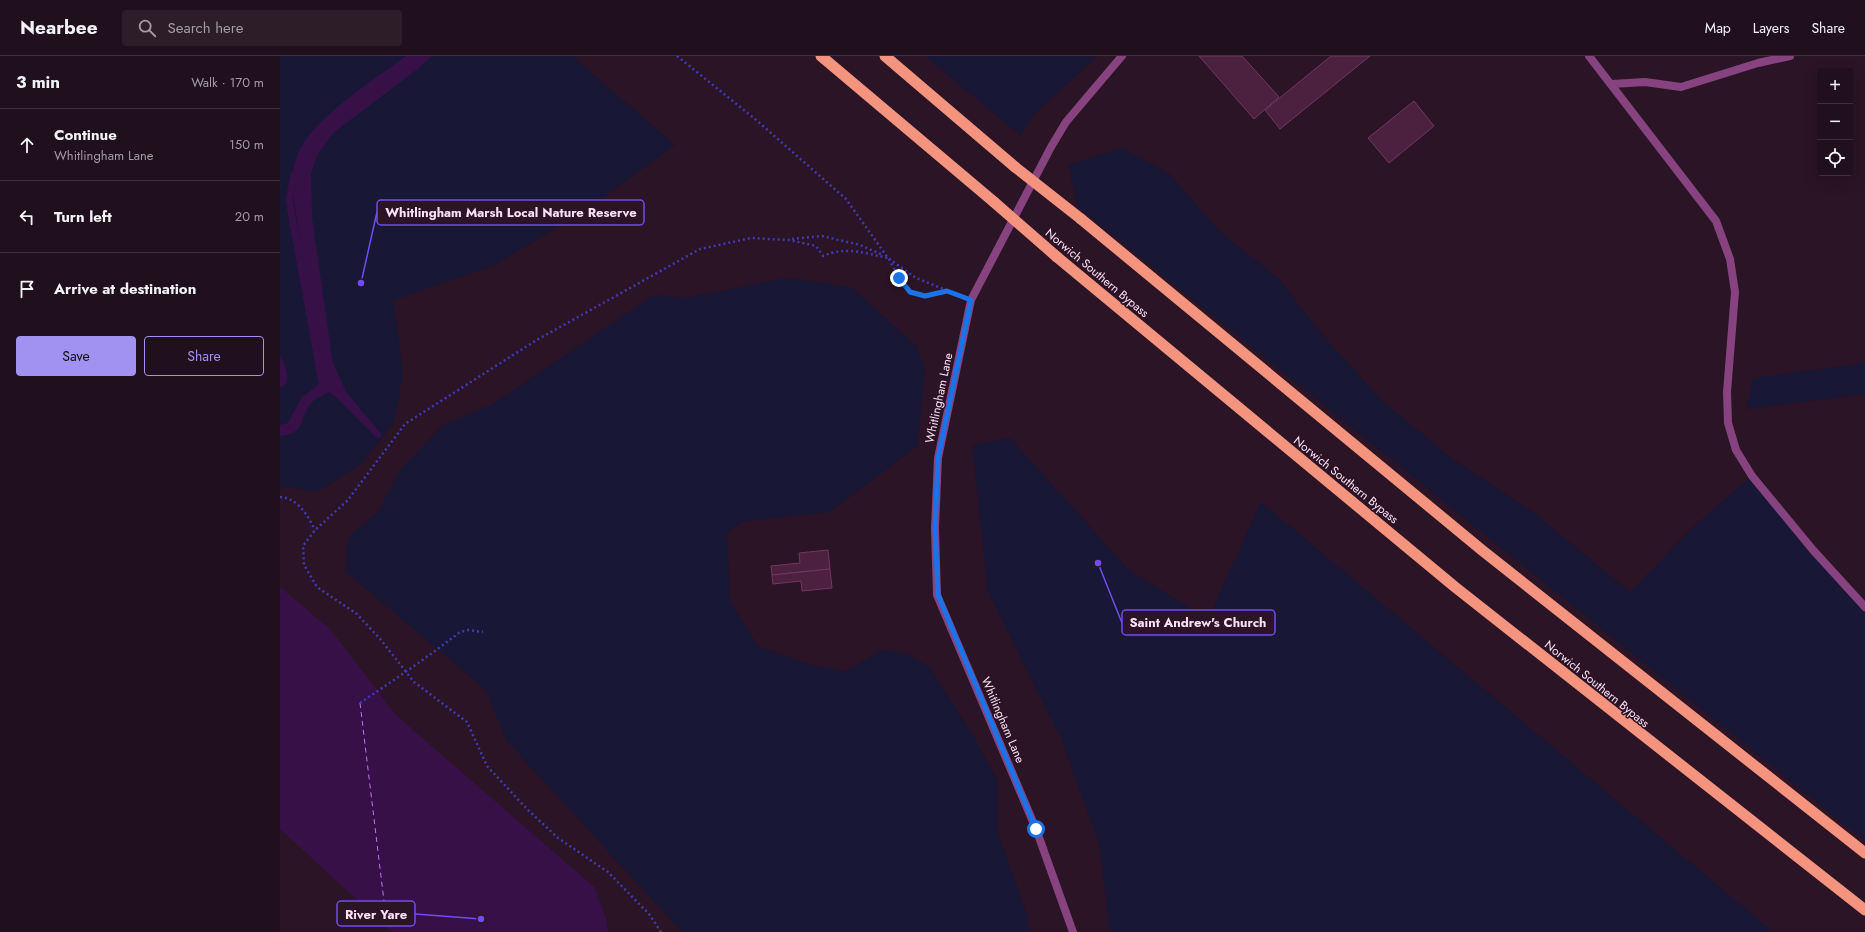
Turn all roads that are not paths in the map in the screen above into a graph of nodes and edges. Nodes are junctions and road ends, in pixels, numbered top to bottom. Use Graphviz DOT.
graph roads {
  1 [pos="822,56"];
  2 [pos="885,56"];
  3 [pos="1122,56"];
  4 [pos="1589,56"];
  5 [pos="1790,56"];
  6 [pos="1612,84"];
  7 [pos="1865,607"];
  8 [pos="1865,853"];
  9 [pos="1865,910"];
  10 [pos="1073,932"];
  1 -- 9 [label="highway, Norwich Southern Bypass, bridge"];
  2 -- 8 [label="highway, bridge"];
  3 -- 10 [label="street, Whitlingham Lane"];
  4 -- 6 [label="street"];
  5 -- 6 [label="street"];
  6 -- 7 [label="street"];
}
